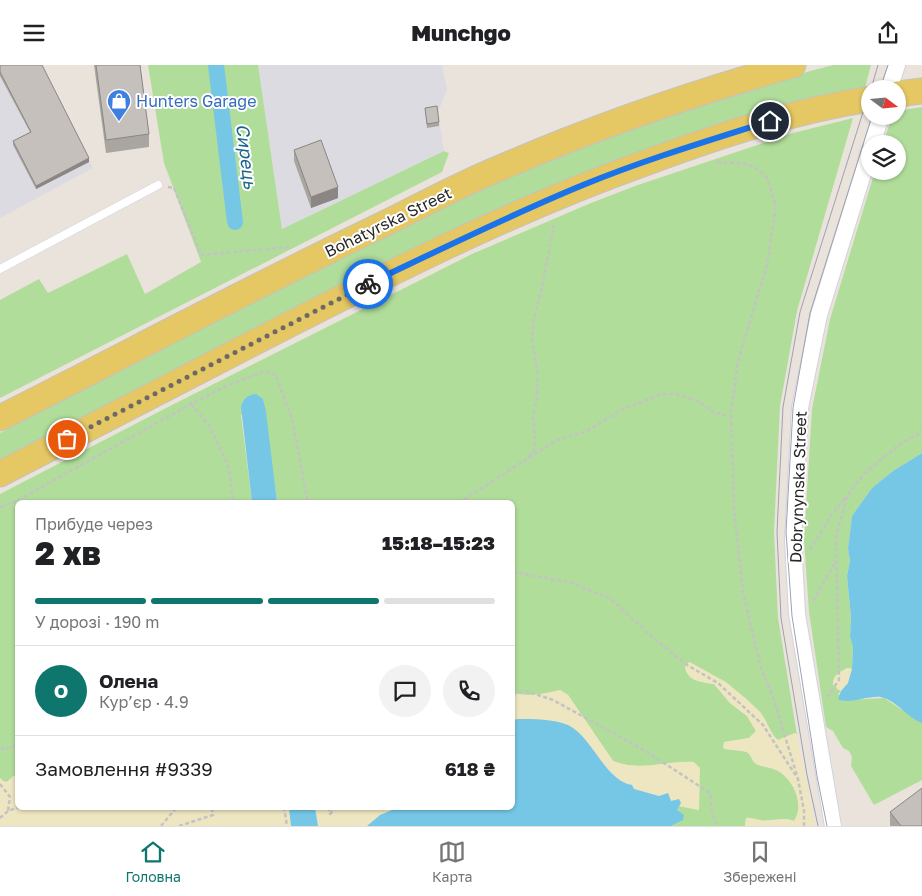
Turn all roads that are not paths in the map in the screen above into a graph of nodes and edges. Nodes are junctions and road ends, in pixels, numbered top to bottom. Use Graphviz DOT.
graph roads {
  1 [pos="793,65"];
  2 [pos="897,65"];
  3 [pos="892,80"];
  4 [pos="922,91"];
  5 [pos="906,93"];
  6 [pos="861,100"];
  7 [pos="861,180"];
  8 [pos="158,185"];
  9 [pos="0,269"];
  10 [pos="0,417"];
  11 [pos="0,474"];
  12 [pos="833,826"];
  1 -- 10 [label="main road, Bohatyrska Street"];
  2 -- 3 [label="street"];
  4 -- 5 [label="main road"];
  6 -- 11 [label="main road"];
  7 -- 12 [label="street, Dobrynynska Street"];
  8 -- 9 [label="lane"];
}
